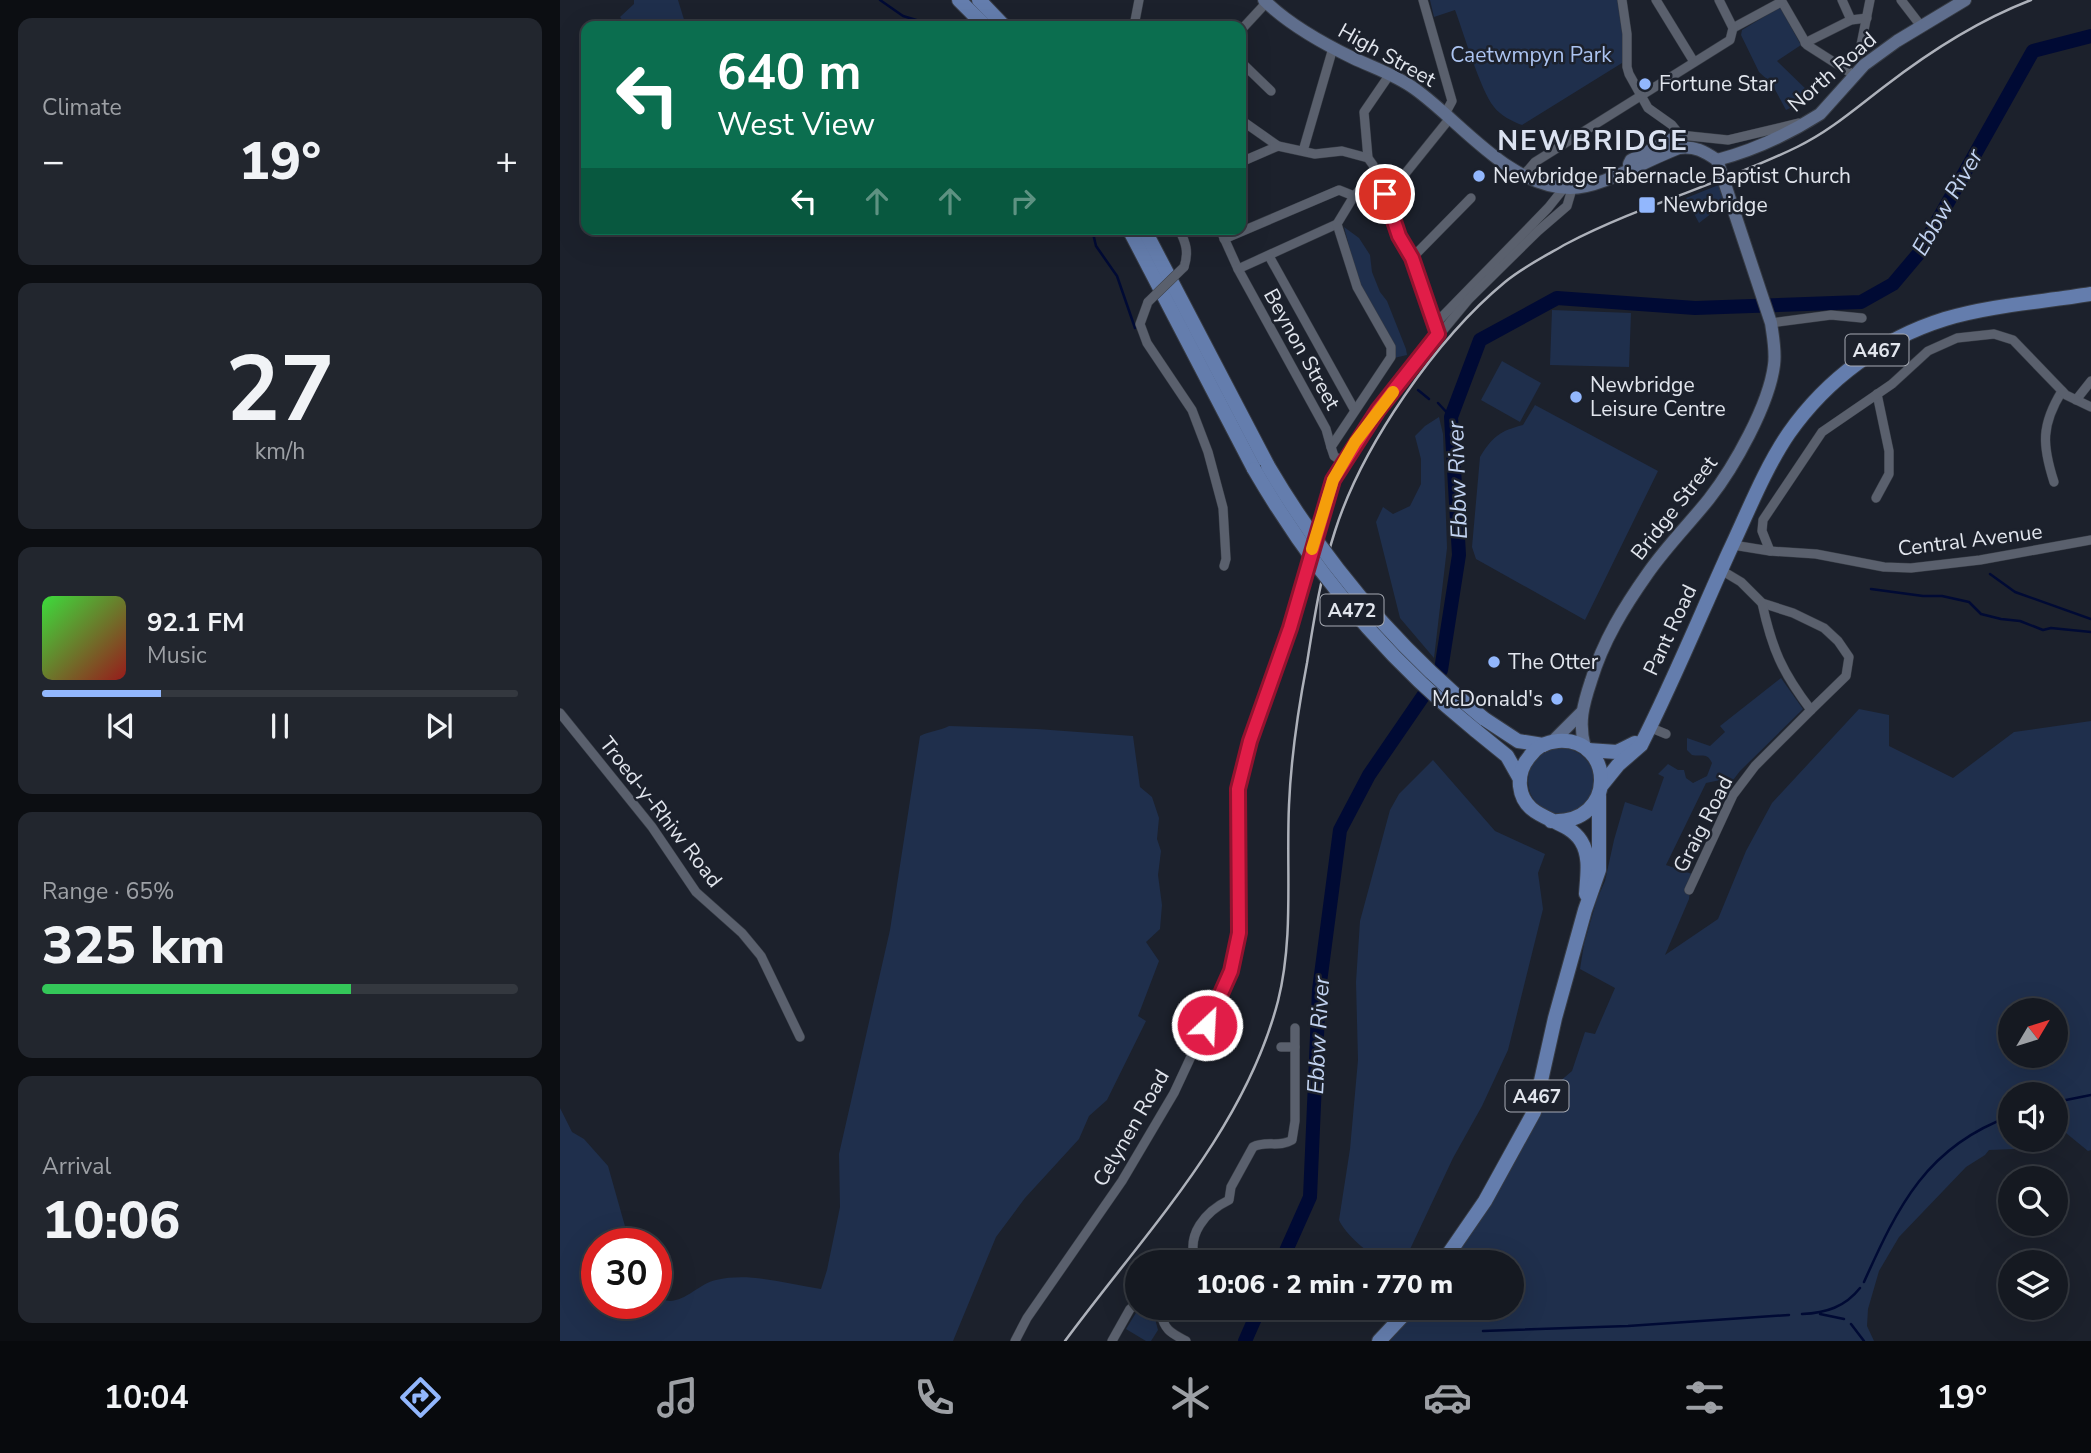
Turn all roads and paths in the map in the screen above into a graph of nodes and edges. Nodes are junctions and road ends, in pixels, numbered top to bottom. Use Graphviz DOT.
graph roads {
  1 [pos="959,0"];
  2 [pos="979,0"];
  3 [pos="1139,0"];
  4 [pos="1423,0"];
  5 [pos="1622,0"];
  6 [pos="1656,0"];
  7 [pos="1718,0"];
  8 [pos="1842,0"];
  9 [pos="1870,0"];
  10 [pos="1901,0"];
  11 [pos="1965,0"];
  12 [pos="1265,1"];
  13 [pos="1781,1"];
  14 [pos="1867,18"];
  15 [pos="1851,20"];
  16 [pos="980,21"];
  17 [pos="999,21"];
  18 [pos="1135,21"];
  19 [pos="1246,24"];
  20 [pos="1921,26"];
  21 [pos="1733,29"];
  22 [pos="1805,43"];
  23 [pos="1861,45"];
  24 [pos="1333,48"];
  25 [pos="1694,62"];
  26 [pos="1246,67"];
  27 [pos="1390,74"];
  28 [pos="1854,75"];
  29 [pos="1272,91"];
  30 [pos="1640,96"];
  31 [pos="1448,116"];
  32 [pos="1811,120"];
  33 [pos="1246,124"];
  34 [pos="1680,135"];
  35 [pos="1278,146"];
  36 [pos="1303,151"];
  37 [pos="1367,158"];
  38 [pos="1246,160"];
  39 [pos="1717,160"];
  40 [pos="1627,170"];
  41 [pos="1376,173"];
  42 [pos="1523,176"];
  43 [pos="1568,188"];
  44 [pos="1385,194"];
  45 [pos="1354,196"];
  46 [pos="1471,198"];
  47 [pos="1337,224"];
  48 [pos="1246,225"];
  49 [pos="1132,235"];
  50 [pos="1147,235"];
  51 [pos="1182,235"];
  52 [pos="1222,235"];
  53 [pos="1269,256"];
  54 [pos="1412,258"];
  55 [pos="1238,269"];
  56 [pos="2091,294"];
  57 [pos="1862,318"];
  58 [pos="1770,319"];
  59 [pos="1435,324"];
  60 [pos="1438,334"];
  61 [pos="2091,381"];
  62 [pos="2062,391"];
  63 [pos="1877,394"];
  64 [pos="2076,400"];
  65 [pos="2091,407"];
  66 [pos="1354,409"];
  67 [pos="1331,447"];
  68 [pos="1343,462"];
  69 [pos="1261,468"];
  70 [pos="2054,482"];
  71 [pos="1876,498"];
  72 [pos="2091,540"];
  73 [pos="1733,545"];
  74 [pos="1770,551"];
  75 [pos="1224,566"];
  76 [pos="1721,570"];
  77 [pos="1762,603"];
  78 [pos="1811,710"];
  79 [pos="560,713"];
  80 [pos="1581,713"];
  81 [pos="1479,724"];
  82 [pos="1648,730"];
  83 [pos="1666,734"];
  84 [pos="1548,743"];
  85 [pos="1587,749"];
  86 [pos="1520,779"];
  87 [pos="1600,791"];
  88 [pos="1551,821"];
  89 [pos="1689,890"];
  90 [pos="1585,910"];
  91 [pos="1295,1028"];
  92 [pos="800,1037"];
  93 [pos="1281,1046"];
  94 [pos="1295,1047"];
  95 [pos="1229,1200"];
  96 [pos="1241,1205"];
  97 [pos="1192,1250"];
  98 [pos="1451,1250"];
  99 [pos="1125,1318"];
  100 [pos="1162,1320"];
  101 [pos="1399,1320"];
  102 [pos="1015,1341"];
  103 [pos="1112,1341"];
  104 [pos="1186,1341"];
  105 [pos="1379,1341"];
  1 -- 16 [label="main road"];
  2 -- 17 [label="main road"];
  3 -- 18 [label="street"];
  4 -- 31 [label="street"];
  5 -- 30 [label="street"];
  6 -- 25 [label="street"];
  7 -- 21 [label="street"];
  8 -- 15 [label="street"];
  9 -- 14 [label="street"];
  10 -- 20 [label="street"];
  11 -- 20 [label="street, North Road"];
  12 -- 19 [label="street"];
  12 -- 24 [label="street, High Street"];
  13 -- 21 [label="street"];
  13 -- 22 [label="street"];
  14 -- 15 [label="street"];
  14 -- 23 [label="street"];
  15 -- 22 [label="street"];
  20 -- 28 [label="street, North Road"];
  21 -- 25 [label="street"];
  22 -- 28 [label="street"];
  24 -- 27 [label="street, High Street"];
  24 -- 36 [label="street"];
  25 -- 30 [label="street"];
  26 -- 29 [label="street"];
  27 -- 31 [label="street, High Street"];
  27 -- 37 [label="street"];
  28 -- 32 [label="street, North Road"];
  30 -- 34 [label="street"];
  30 -- 42 [label="street"];
  31 -- 42 [label="street, High Street"];
  31 -- 44 [label="street"];
  32 -- 34 [label="street"];
  32 -- 39 [label="street, North Road"];
  33 -- 35 [label="street"];
  34 -- 40 [label="street"];
  35 -- 36 [label="street"];
  35 -- 38 [label="street"];
  36 -- 37 [label="street"];
  37 -- 41 [label="street"];
  39 -- 40 [label="street"];
  39 -- 58 [label="street, Bridge Street"];
  40 -- 43 [label="street"];
  41 -- 44 [label="street"];
  41 -- 45 [label="street"];
  42 -- 43 [label="street, High Street"];
  43 -- 59 [label="street"];
  43 -- 60 [label="street, Celynen Road"];
  44 -- 54 [label="street"];
  45 -- 47 [label="street"];
  45 -- 48 [label="street"];
  46 -- 54 [label="street"];
  47 -- 53 [label="street"];
  47 -- 66 [label="street"];
  49 -- 69 [label="main road, A472"];
  50 -- 69 [label="main road, A472"];
  51 -- 75 [label="street, bridge"];
  52 -- 55 [label="street, Beynon Street"];
  53 -- 55 [label="street"];
  53 -- 66 [label="street"];
  54 -- 59 [label="street"];
  55 -- 67 [label="street, Beynon Street"];
  56 -- 73 [label="main road, A467"];
  57 -- 58 [label="street"];
  58 -- 80 [label="street, Bridge Street"];
  59 -- 60 [label="street"];
  60 -- 68 [label="street, Celynen Road"];
  61 -- 64 [label="street"];
  62 -- 63 [label="street"];
  62 -- 64 [label="street"];
  62 -- 70 [label="street"];
  63 -- 71 [label="street"];
  63 -- 74 [label="street"];
  64 -- 65 [label="street"];
  66 -- 67 [label="street"];
  67 -- 68 [label="street, Beynon Street"];
  68 -- 102 [label="street, Celynen Road"];
  69 -- 81 [label="main road, A472, bridge"];
  72 -- 74 [label="street, Central Avenue"];
  73 -- 74 [label="street, Central Avenue"];
  73 -- 76 [label="main road, Pant Road / A467"];
  76 -- 77 [label="street"];
  76 -- 82 [label="main road, Pant Road / A467"];
  77 -- 78 [label="street"];
  77 -- 78 [label="street, Graig Road"];
  78 -- 89 [label="street, Graig Road"];
  79 -- 92 [label="street, Troed-y-Rhiw Road"];
  80 -- 84 [label="street, Bridge Street"];
  80 -- 85 [label="street, Bridge Street"];
  81 -- 84 [label="main road, A472"];
  81 -- 86 [label="main road, A472"];
  82 -- 83 [label="street"];
  82 -- 85 [label="main road"];
  82 -- 87 [label="main road, Pant Road / A467"];
  84 -- 85 [label="main road, A472"];
  84 -- 86 [label="main road"];
  85 -- 87 [label="main road"];
  86 -- 88 [label="main road, A472"];
  87 -- 88 [label="main road"];
  87 -- 90 [label="main road, A467"];
  88 -- 90 [label="main road, A467"];
  90 -- 98 [label="main road, A467"];
  91 -- 94 [label="street"];
  93 -- 94 [label="street"];
  94 -- 95 [label="street"];
  95 -- 96 [label="street"];
  95 -- 97 [label="street"];
  99 -- 103 [label="street"];
  100 -- 104 [label="street"];
  101 -- 105 [label="main road"];
}
